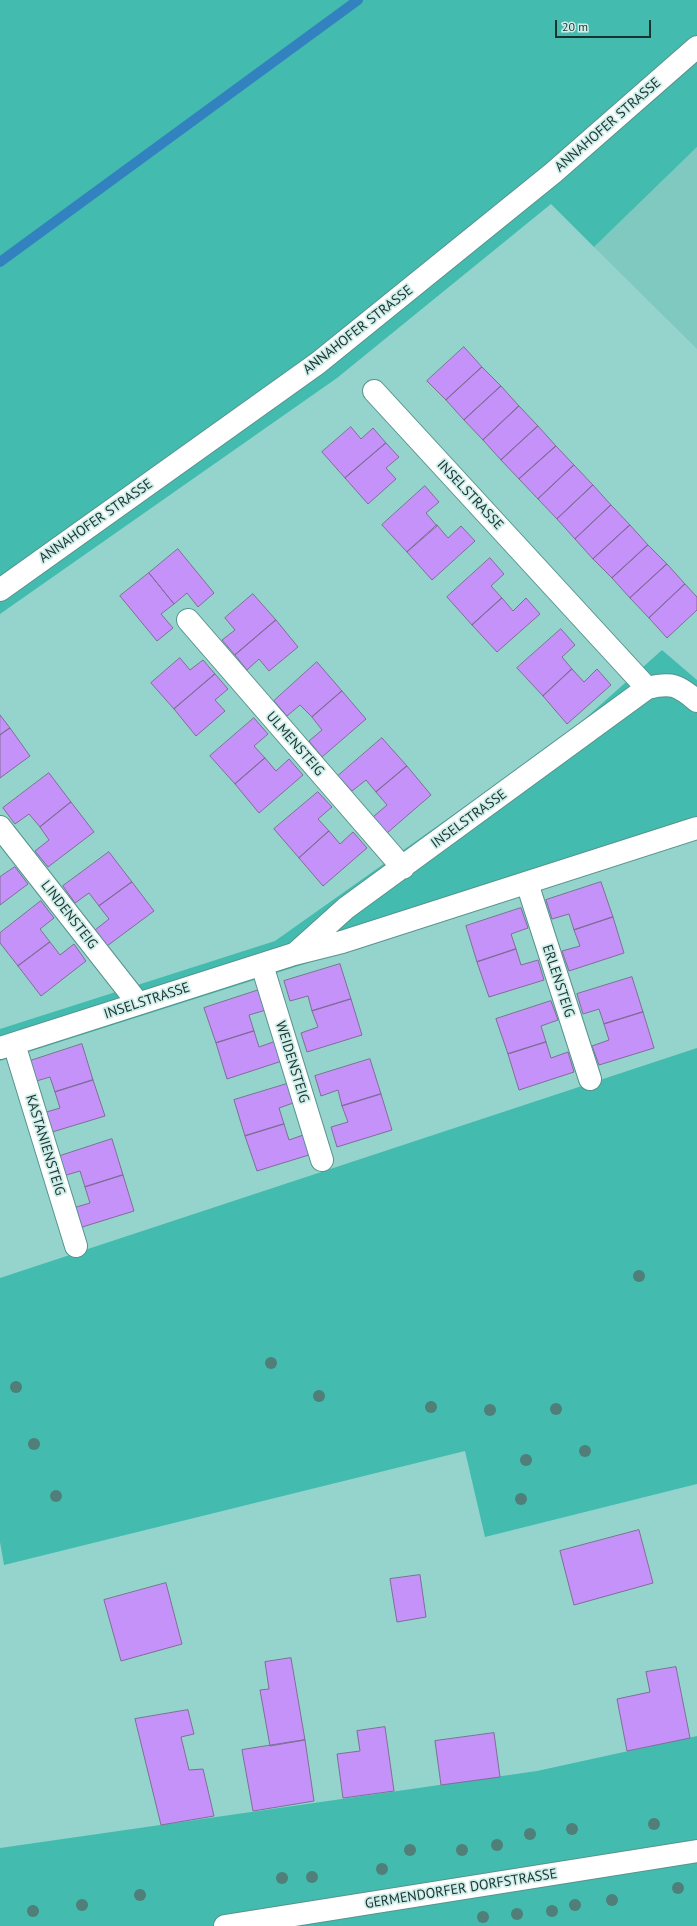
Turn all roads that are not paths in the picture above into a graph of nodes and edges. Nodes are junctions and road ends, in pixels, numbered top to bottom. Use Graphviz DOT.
graph roads {
  1 [pos="697,47"];
  2 [pos="374,391"];
  3 [pos="0,590"];
  4 [pos="188,620"];
  5 [pos="647,688"];
  6 [pos="697,701"];
  7 [pos="0,827"];
  8 [pos="697,828"];
  9 [pos="403,868"];
  10 [pos="527,883"];
  11 [pos="294,954"];
  12 [pos="262,964"];
  13 [pos="138,1003"];
  14 [pos="7,1046"];
  15 [pos="590,1079"];
  16 [pos="322,1160"];
  17 [pos="76,1246"];
  18 [pos="697,1851"];
  19 [pos="225,1926"];
  1 -- 3 [label="street, ANNAHOFER STRASSE"];
  2 -- 5 [label="street, INSELSTRASSE"];
  4 -- 9 [label="street, ULMENSTEIG"];
  5 -- 6 [label="street, INSELSTRASSE"];
  5 -- 9 [label="street, INSELSTRASSE"];
  7 -- 13 [label="street, LINDENSTEIG"];
  8 -- 10 [label="street, INSELSTRASSE"];
  9 -- 11 [label="street, INSELSTRASSE"];
  10 -- 11 [label="street, INSELSTRASSE"];
  10 -- 15 [label="street, ERLENSTEIG"];
  11 -- 12 [label="street, INSELSTRASSE"];
  12 -- 13 [label="street, INSELSTRASSE"];
  12 -- 16 [label="street, WEIDENSTEIG"];
  13 -- 14 [label="street, INSELSTRASSE"];
  14 -- 17 [label="street, KASTANIENSTEIG"];
  18 -- 19 [label="street, GERMENDORFER DORFSTRASSE"];
}
